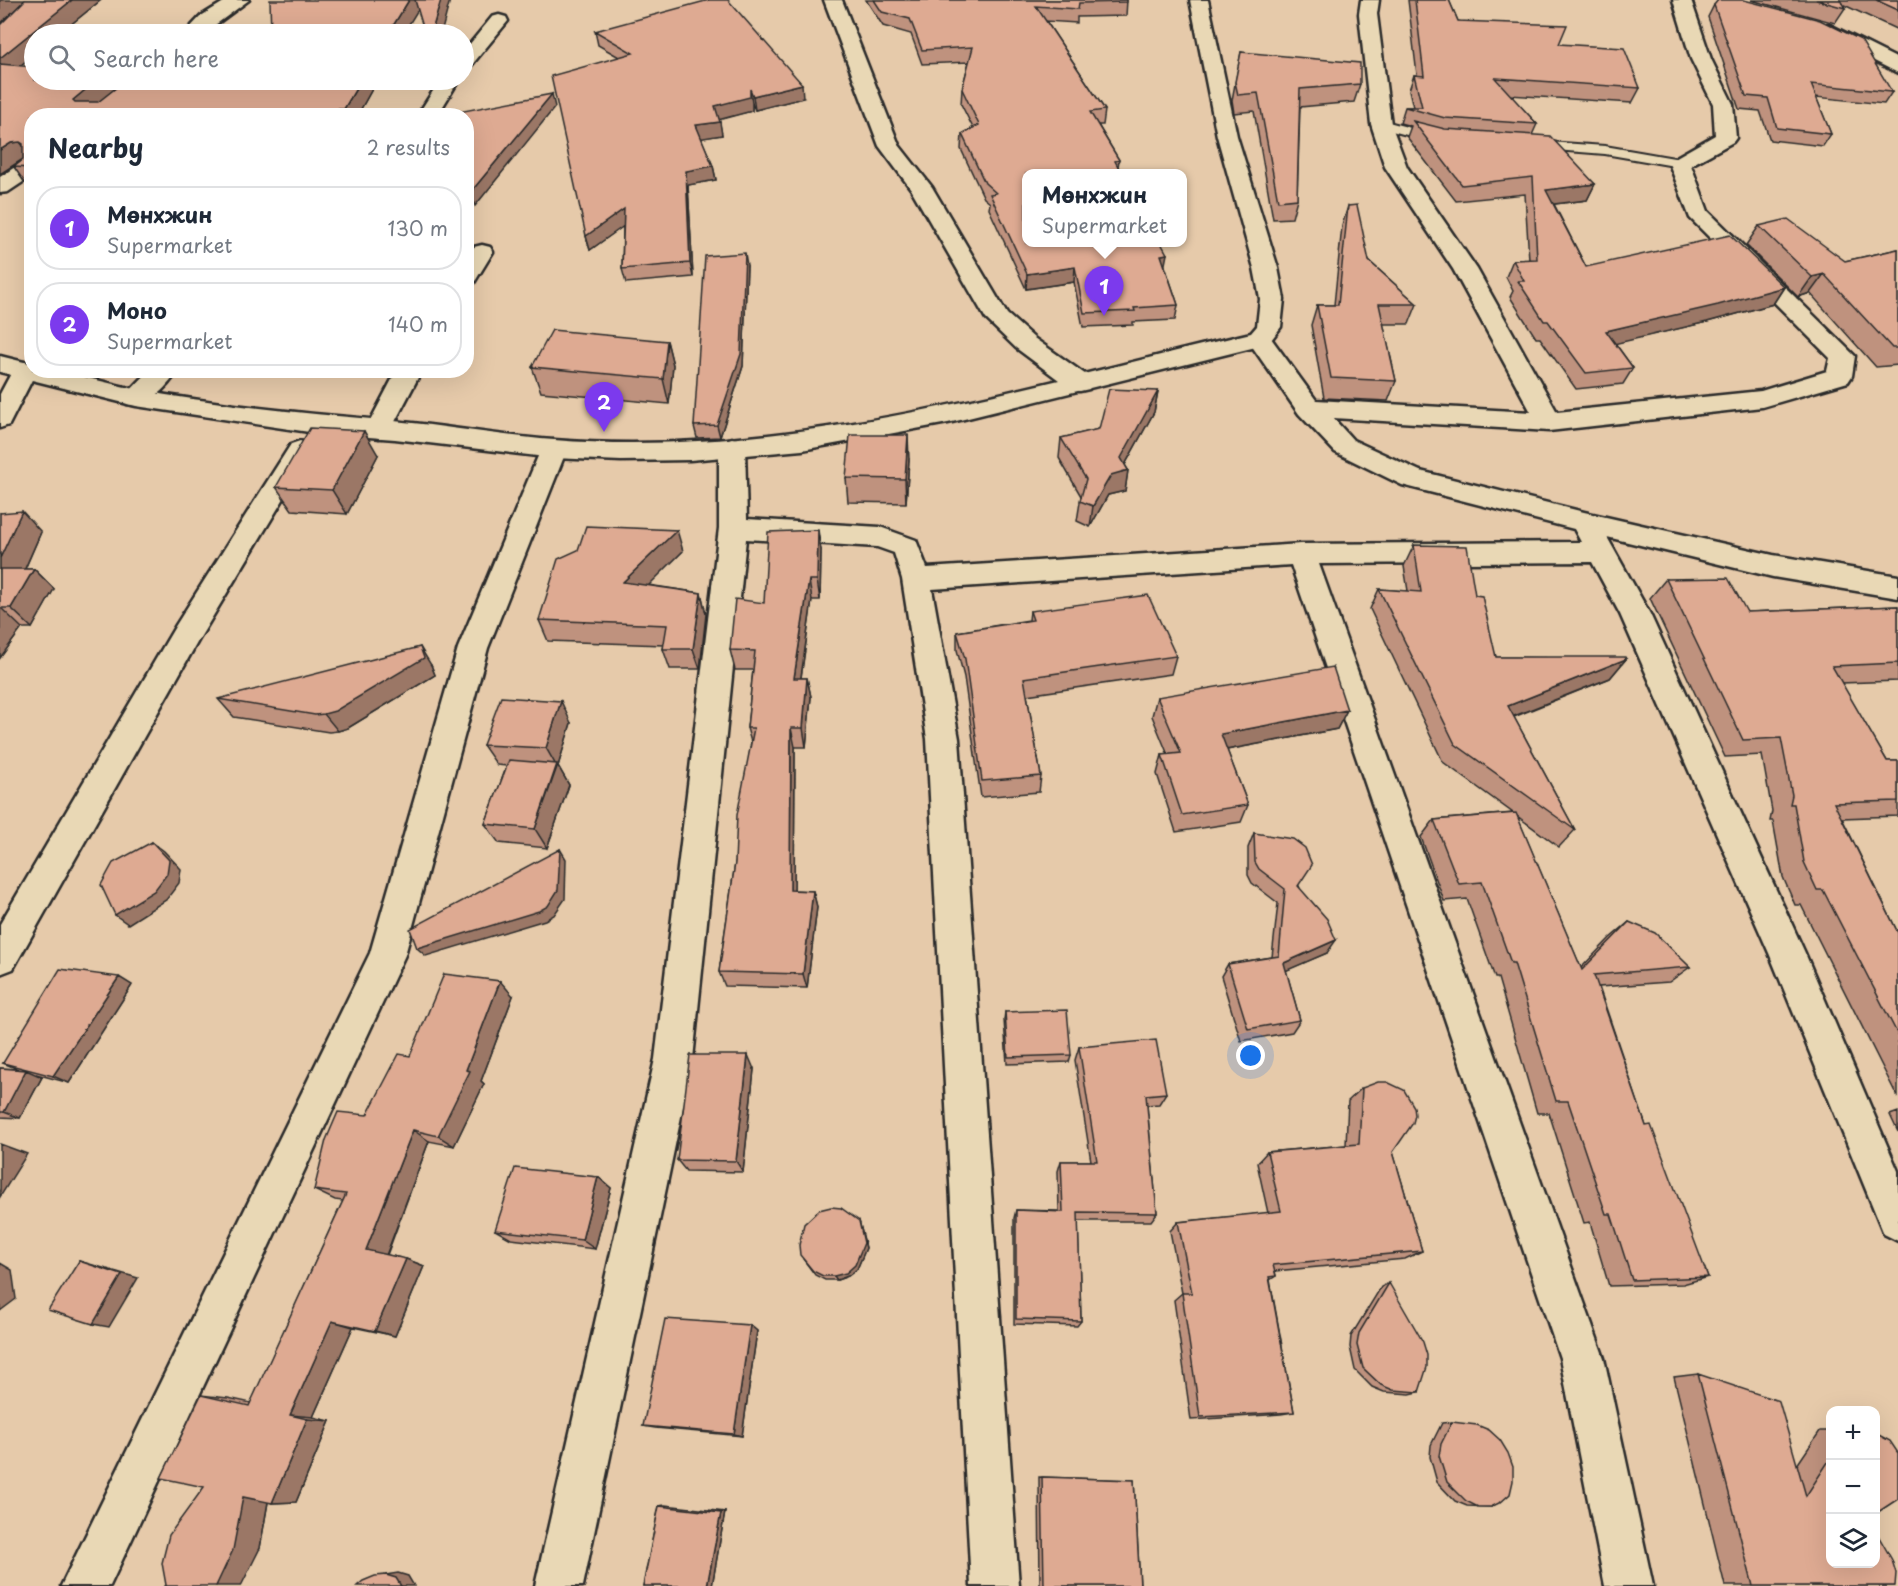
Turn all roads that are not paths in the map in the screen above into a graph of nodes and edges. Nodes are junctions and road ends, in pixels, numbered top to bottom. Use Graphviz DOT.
graph roads {
  1 [pos="240,0"];
  2 [pos="833,0"];
  3 [pos="1199,0"];
  4 [pos="1370,0"];
  5 [pos="1682,0"];
  6 [pos="499,21"];
  7 [pos="1810,23"];
  8 [pos="204,24"];
  9 [pos="474,50"];
  10 [pos="1898,67"];
  11 [pos="443,90"];
  12 [pos="432,108"];
  13 [pos="1381,124"];
  14 [pos="1451,140"];
  15 [pos="1522,144"];
  16 [pos="1680,163"];
  17 [pos="24,171"];
  18 [pos="0,187"];
  19 [pos="482,252"];
  20 [pos="474,265"];
  21 [pos="1259,339"];
  22 [pos="0,364"];
  23 [pos="24,370"];
  24 [pos="24,372"];
  25 [pos="57,378"];
  26 [pos="157,378"];
  27 [pos="406,378"];
  28 [pos="1080,383"];
  29 [pos="136,398"];
  30 [pos="1308,408"];
  31 [pos="0,418"];
  32 [pos="1549,422"];
  33 [pos="316,424"];
  34 [pos="379,429"];
  35 [pos="732,447"];
  36 [pos="554,449"];
  37 [pos="1584,522"];
  38 [pos="733,528"];
  39 [pos="1601,552"];
  40 [pos="1301,554"];
  41 [pos="916,579"];
  42 [pos="1898,587"];
  43 [pos="0,957"];
  44 [pos="1898,1221"];
  45 [pos="85,1586"];
  46 [pos="559,1586"];
  47 [pos="995,1586"];
  48 [pos="1629,1586"];
  1 -- 8 [label="street"];
  2 -- 28 [label="street"];
  3 -- 21 [label="street"];
  4 -- 13 [label="street"];
  5 -- 16 [label="street"];
  6 -- 9 [label="street"];
  7 -- 10 [label="street"];
  11 -- 12 [label="street"];
  13 -- 14 [label="lane"];
  13 -- 32 [label="street"];
  15 -- 16 [label="lane"];
  16 -- 32 [label="street"];
  17 -- 18 [label="street"];
  19 -- 20 [label="street"];
  21 -- 28 [label="street"];
  21 -- 30 [label="street"];
  22 -- 23 [label="street"];
  24 -- 31 [label="street"];
  25 -- 29 [label="street"];
  26 -- 29 [label="street"];
  27 -- 34 [label="street"];
  28 -- 35 [label="street"];
  29 -- 33 [label="street"];
  30 -- 32 [label="street"];
  30 -- 37 [label="street"];
  33 -- 34 [label="street"];
  33 -- 43 [label="street"];
  34 -- 36 [label="street"];
  35 -- 36 [label="street"];
  35 -- 38 [label="street"];
  36 -- 45 [label="street"];
  37 -- 39 [label="street"];
  37 -- 42 [label="street"];
  38 -- 41 [label="street"];
  38 -- 46 [label="street"];
  39 -- 40 [label="street"];
  39 -- 44 [label="street"];
  40 -- 41 [label="street"];
  40 -- 48 [label="street"];
  41 -- 47 [label="street"];
}
